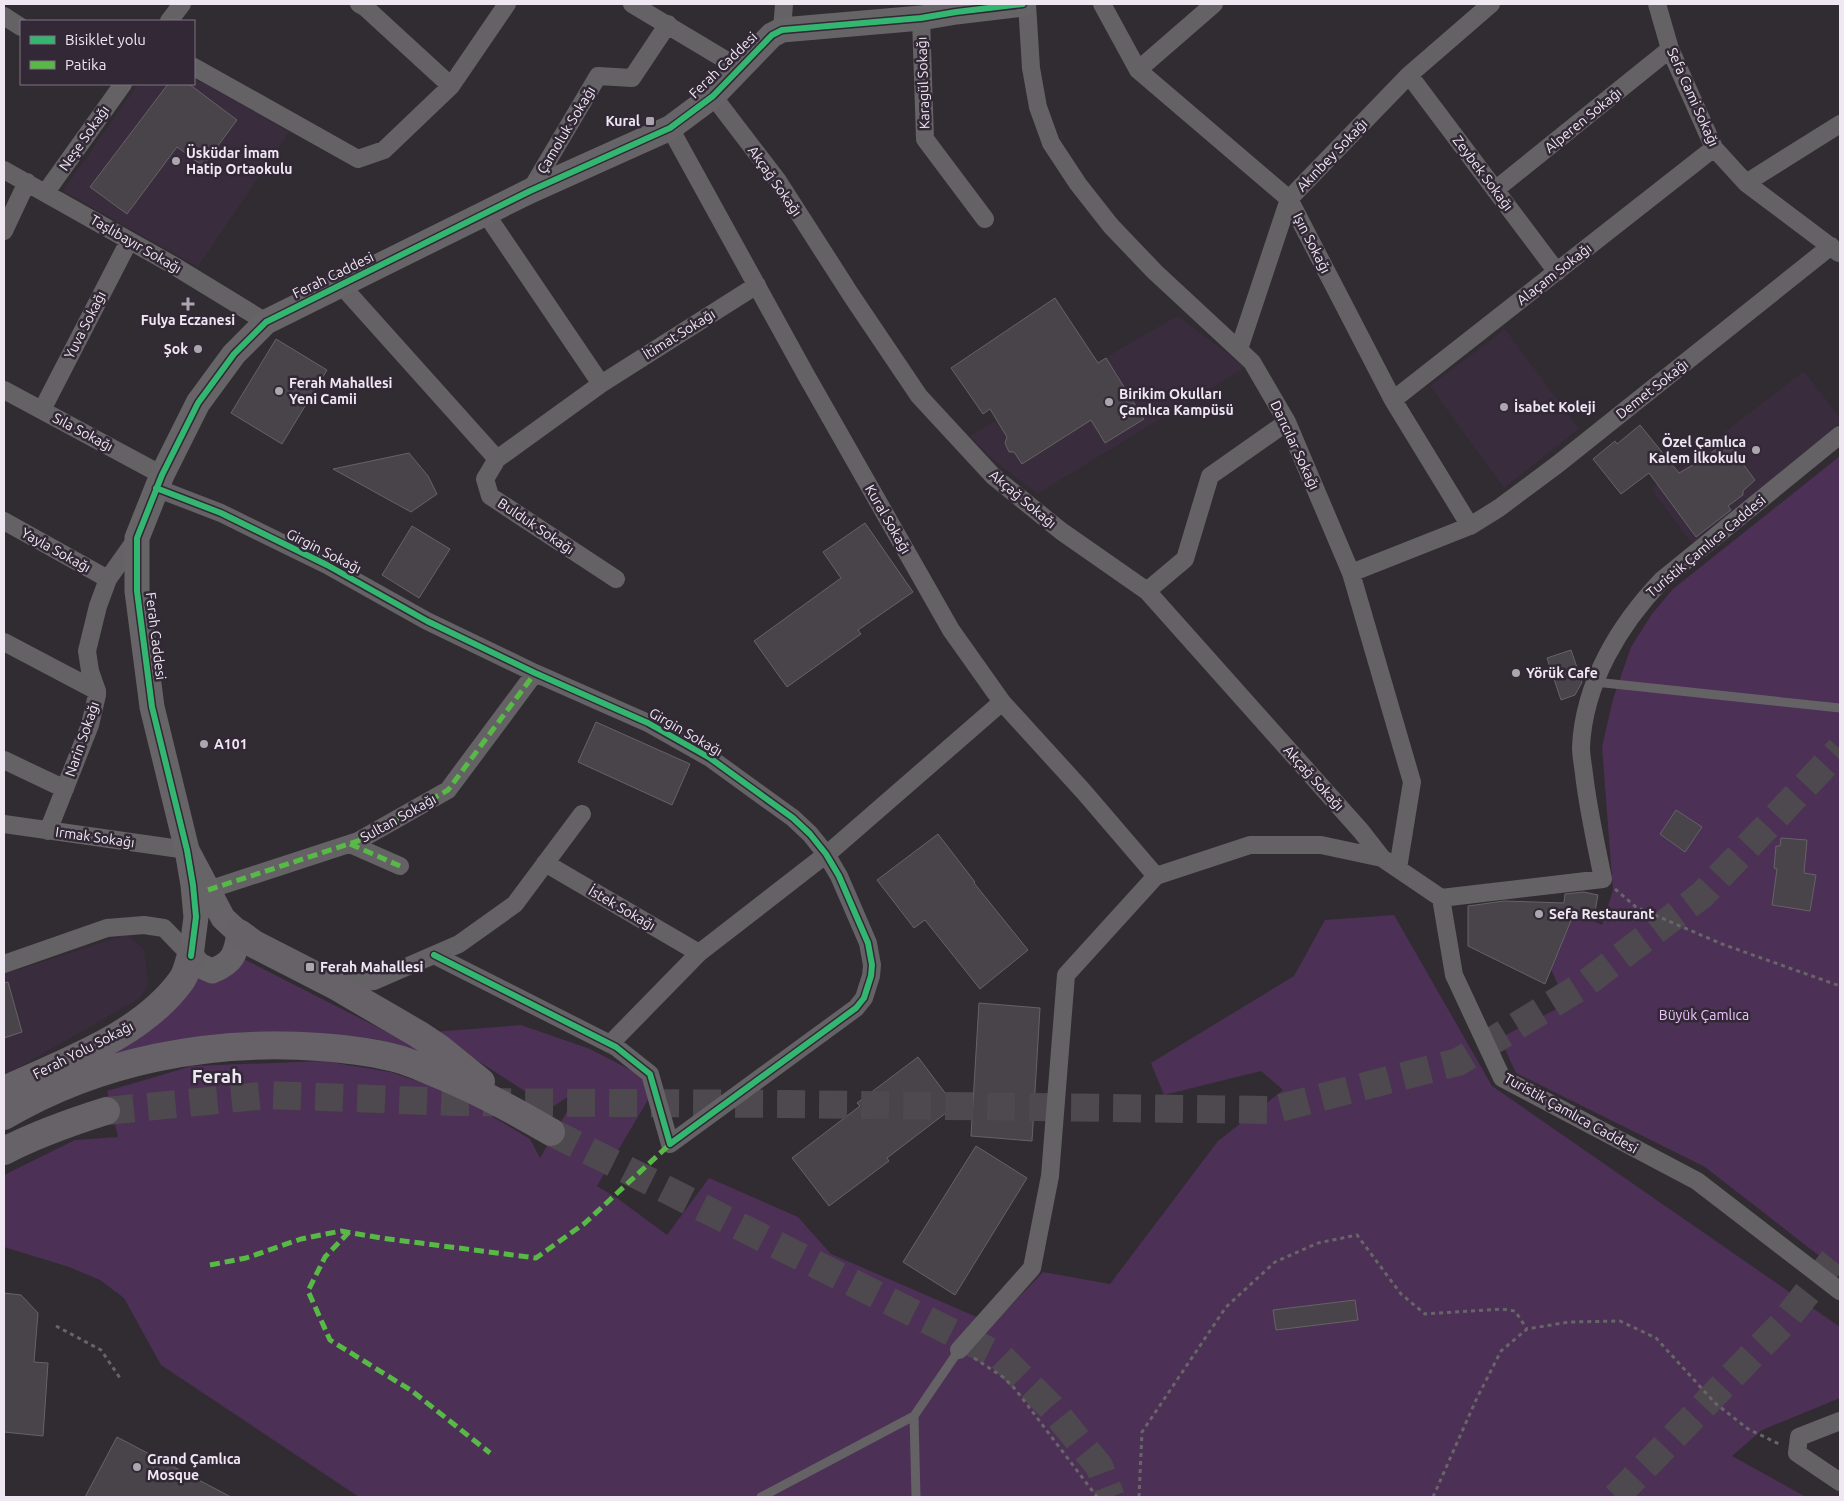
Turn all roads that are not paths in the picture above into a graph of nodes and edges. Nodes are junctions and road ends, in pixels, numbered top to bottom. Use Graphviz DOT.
graph roads {
  1 [pos="182,4"];
  2 [pos="507,4"];
  3 [pos="784,4"];
  4 [pos="1024,4"];
  5 [pos="1027,4"];
  6 [pos="1102,4"];
  7 [pos="1214,4"];
  8 [pos="1491,4"];
  9 [pos="1657,4"];
  10 [pos="364,5"];
  11 [pos="639,5"];
  12 [pos="953,8"];
  13 [pos="4,16"];
  14 [pos="921,18"];
  15 [pos="170,20"];
  16 [pos="668,24"];
  17 [pos="20,25"];
  18 [pos="782,30"];
  19 [pos="1670,50"];
  20 [pos="195,68"];
  21 [pos="739,68"];
  22 [pos="1138,70"];
  23 [pos="1409,75"];
  24 [pos="120,85"];
  25 [pos="451,86"];
  26 [pos="713,96"];
  27 [pos="1840,124"];
  28 [pos="670,128"];
  29 [pos="1714,148"];
  30 [pos="4,170"];
  31 [pos="27,182"];
  32 [pos="1746,183"];
  33 [pos="1495,190"];
  34 [pos="530,191"];
  35 [pos="46,192"];
  36 [pos="1289,199"];
  37 [pos="486,214"];
  38 [pos="985,219"];
  39 [pos="4,231"];
  40 [pos="128,241"];
  41 [pos="1836,250"];
  42 [pos="1557,272"];
  43 [pos="341,285"];
  44 [pos="757,285"];
  45 [pos="266,322"];
  46 [pos="1239,350"];
  47 [pos="601,384"];
  48 [pos="4,390"];
  49 [pos="1393,400"];
  50 [pos="42,410"];
  51 [pos="1287,422"];
  52 [pos="1840,436"];
  53 [pos="497,459"];
  54 [pos="159,481"];
  55 [pos="4,521"];
  56 [pos="1470,526"];
  57 [pos="137,538"];
  58 [pos="1351,573"];
  59 [pos="108,579"];
  60 [pos="616,580"];
  61 [pos="1147,591"];
  62 [pos="4,642"];
  63 [pos="535,673"];
  64 [pos="1595,682"];
  65 [pos="97,691"];
  66 [pos="1002,702"];
  67 [pos="1840,708"];
  68 [pos="4,760"];
  69 [pos="65,789"];
  70 [pos="582,814"];
  71 [pos="4,824"];
  72 [pos="48,831"];
  73 [pos="350,844"];
  74 [pos="187,850"];
  75 [pos="826,854"];
  76 [pos="1382,858"];
  77 [pos="545,863"];
  78 [pos="400,866"];
  79 [pos="1398,868"];
  80 [pos="1156,876"];
  81 [pos="208,890"];
  82 [pos="1441,898"];
  83 [pos="239,933"];
  84 [pos="699,953"];
  85 [pos="434,955"];
  86 [pos="191,956"];
  87 [pos="4,964"];
  88 [pos="334,985"];
  89 [pos="610,1044"];
  90 [pos="4,1090"];
  91 [pos="106,1111"];
  92 [pos="4,1116"];
  93 [pos="4,1151"];
  94 [pos="1840,1292"];
  95 [pos="959,1350"];
  96 [pos="914,1416"];
  97 [pos="1840,1421"];
  98 [pos="1840,1482"];
  99 [pos="761,1497"];
  100 [pos="916,1497"];
  1 -- 15 [label="street"];
  2 -- 25 [label="street"];
  3 -- 18 [label="street"];
  4 -- 12 [label="street"];
  5 -- 46 [label="street, Darıcılar Sokağı"];
  6 -- 22 [label="street, Işın Sokağı"];
  7 -- 22 [label="street"];
  8 -- 23 [label="street, Akınbey Sokağı"];
  9 -- 19 [label="street, Sefa Cami Sokağı"];
  10 -- 25 [label="street"];
  11 -- 16 [label="street"];
  12 -- 14 [label="street"];
  13 -- 17 [label="street"];
  14 -- 18 [label="street"];
  14 -- 38 [label="street, Karagül Sokağı"];
  16 -- 21 [label="street"];
  16 -- 34 [label="street, Çamoluk Sokağı"];
  18 -- 21 [label="street, Ferah Caddesi"];
  19 -- 29 [label="street, Sefa Cami Sokağı"];
  19 -- 33 [label="street, Alperen Sokağı"];
  20 -- 25 [label="street"];
  21 -- 26 [label="street, Ferah Caddesi"];
  22 -- 36 [label="street, Işın Sokağı"];
  23 -- 33 [label="street, Zeybek Sokağı"];
  23 -- 36 [label="street, Akınbey Sokağı"];
  24 -- 35 [label="street, Neşe Sokağı"];
  26 -- 28 [label="street, Ferah Caddesi"];
  26 -- 61 [label="street, Akçağ Sokağı"];
  27 -- 32 [label="street"];
  28 -- 34 [label="street, Ferah Caddesi"];
  28 -- 44 [label="street, Kural Sokağı"];
  29 -- 32 [label="street, Sefa Cami Sokağı"];
  29 -- 42 [label="street, Alaçam Sokağı"];
  30 -- 31 [label="street, Taşlıbayır Sokağı"];
  31 -- 35 [label="street, Taşlıbayır Sokağı"];
  31 -- 39 [label="street"];
  32 -- 41 [label="street, Sefa Cami Sokağı"];
  33 -- 42 [label="street, Zeybek Sokağı"];
  34 -- 37 [label="street, Ferah Caddesi"];
  35 -- 40 [label="street, Taşlıbayır Sokağı"];
  36 -- 46 [label="street, Akınbey Sokağı"];
  36 -- 49 [label="street, Işın Sokağı"];
  37 -- 43 [label="street, Ferah Caddesi"];
  37 -- 47 [label="street"];
  40 -- 45 [label="street, Taşlıbayır Sokağı"];
  40 -- 50 [label="street, Yuva Sokağı"];
  41 -- 56 [label="street, Demet Sokağı"];
  42 -- 49 [label="street, Alaçam Sokağı"];
  43 -- 45 [label="street, Ferah Caddesi"];
  43 -- 53 [label="street"];
  44 -- 47 [label="street, İtimat Sokağı"];
  44 -- 66 [label="street, Kural Sokağı"];
  45 -- 54 [label="street, Ferah Caddesi"];
  46 -- 51 [label="street, Darıcılar Sokağı"];
  47 -- 53 [label="street, İtimat Sokağı"];
  48 -- 50 [label="street, Sıla Sokağı"];
  49 -- 56 [label="street, Işın Sokağı"];
  50 -- 54 [label="street, Sıla Sokağı"];
  51 -- 58 [label="street, Darıcılar Sokağı"];
  51 -- 61 [label="street"];
  52 -- 64 [label="street, Turistik Çamlıca Caddesi"];
  53 -- 60 [label="street, Bulduk Sokağı"];
  54 -- 57 [label="street, Ferah Caddesi"];
  54 -- 63 [label="street, Girgin Sokağı"];
  55 -- 59 [label="street, Yayla Sokağı"];
  56 -- 58 [label="street, Demet Sokağı"];
  57 -- 59 [label="street, Narin Sokağı"];
  57 -- 74 [label="street, Ferah Caddesi"];
  58 -- 79 [label="street, Darıcılar Sokağı"];
  59 -- 65 [label="street, Narin Sokağı"];
  61 -- 76 [label="street, Akçağ Sokağı"];
  62 -- 65 [label="street"];
  63 -- 73 [label="street, Sultan Sokağı"];
  63 -- 75 [label="street, Girgin Sokağı"];
  64 -- 67 [label="lane"];
  64 -- 82 [label="street, Turistik Çamlıca Caddesi"];
  65 -- 69 [label="street, Narin Sokağı"];
  66 -- 75 [label="street"];
  66 -- 80 [label="street, Kural Sokağı"];
  68 -- 69 [label="street"];
  69 -- 72 [label="street, Narin Sokağı"];
  70 -- 77 [label="street"];
  71 -- 72 [label="street, Irmak Sokağı"];
  72 -- 74 [label="street, Irmak Sokağı"];
  73 -- 78 [label="street"];
  73 -- 81 [label="street, Sultan Sokağı"];
  74 -- 81 [label="street"];
  74 -- 86 [label="street, Ferah Caddesi"];
  75 -- 84 [label="street"];
  75 -- 89 [label="street, Girgin Sokağı"];
  76 -- 79 [label="street"];
  76 -- 80 [label="street"];
  77 -- 84 [label="street, İstek Sokağı"];
  77 -- 85 [label="street"];
  79 -- 82 [label="street"];
  80 -- 95 [label="street"];
  81 -- 83 [label="street"];
  82 -- 94 [label="street, Turistik Çamlıca Caddesi"];
  83 -- 86 [label="street"];
  83 -- 88 [label="main road"];
  84 -- 89 [label="street"];
  85 -- 88 [label="street"];
  85 -- 89 [label="street"];
  86 -- 87 [label="street"];
  86 -- 90 [label="main road, Ferah Yolu Sokağı"];
  88 -- 92 [label="main road"];
  91 -- 93 [label="main road"];
  95 -- 96 [label="lane"];
  96 -- 99 [label="lane"];
  96 -- 100 [label="lane"];
  97 -- 98 [label="street"];
}
